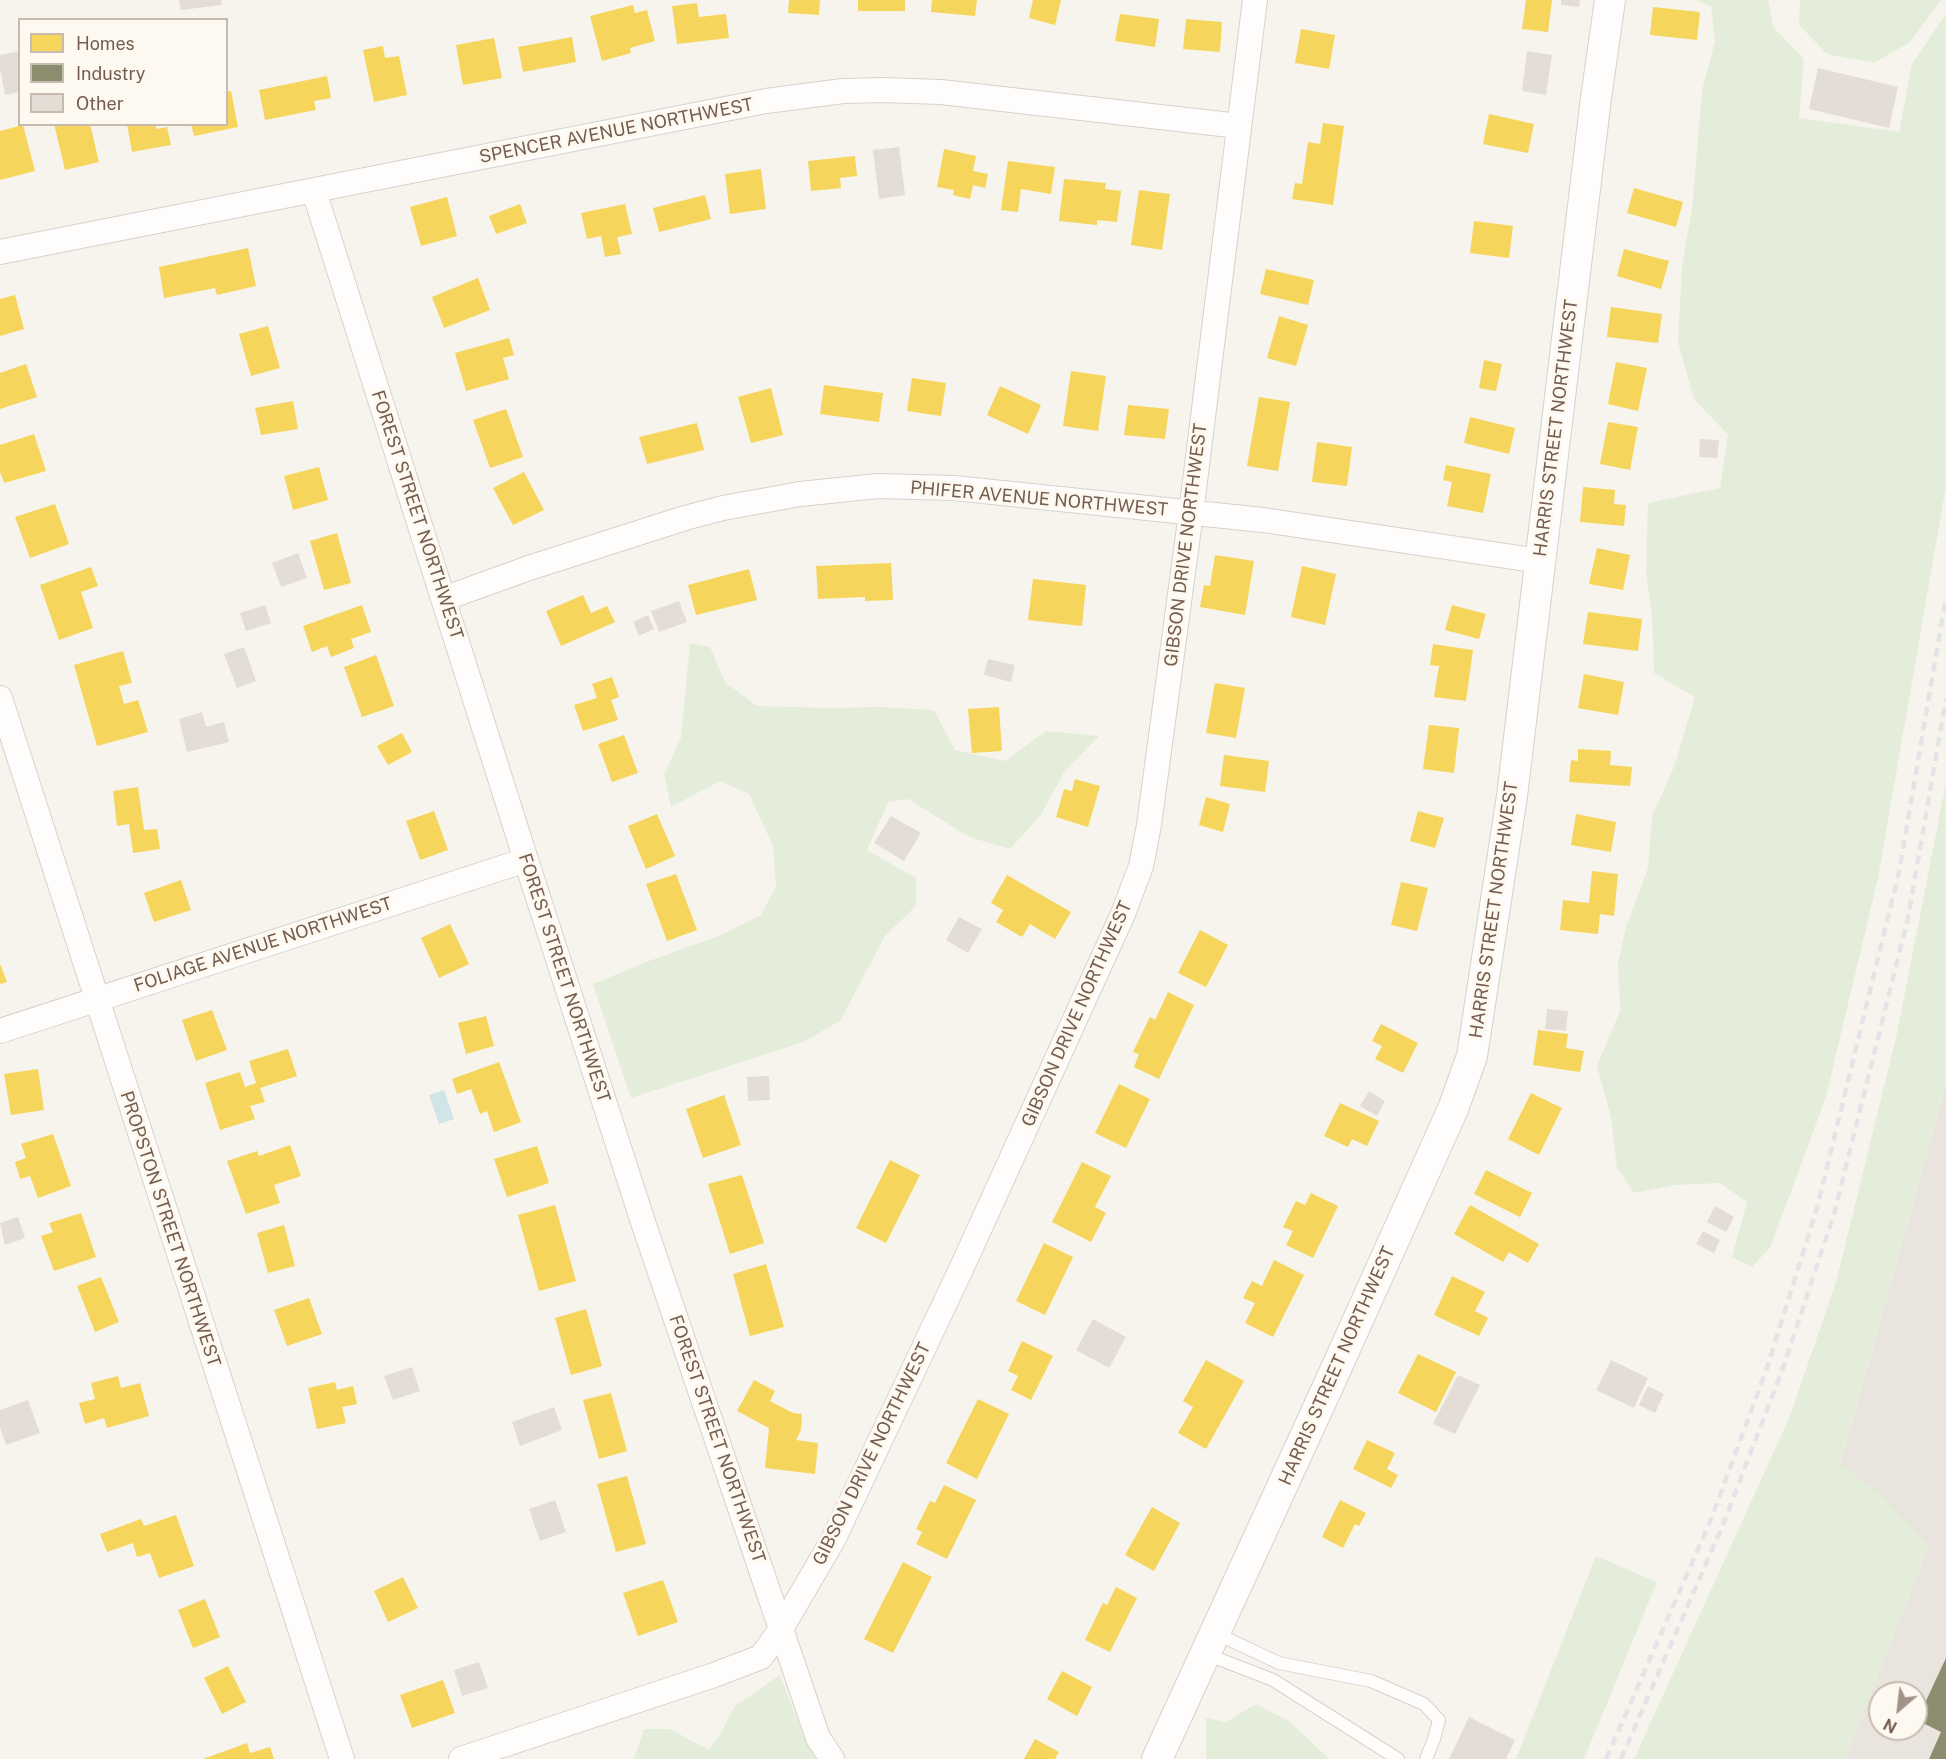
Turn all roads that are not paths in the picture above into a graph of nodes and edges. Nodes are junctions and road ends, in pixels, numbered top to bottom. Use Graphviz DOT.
graph roads {
  1 [pos="1255,0"];
  2 [pos="1610,0"];
  3 [pos="1239,126"];
  4 [pos="314,191"];
  5 [pos="0,252"];
  6 [pos="1191,513"];
  7 [pos="1540,561"];
  8 [pos="443,599"];
  9 [pos="0,698"];
  10 [pos="526,860"];
  11 [pos="96,999"];
  12 [pos="0,1031"];
  13 [pos="781,1629"];
  14 [pos="1210,1643"];
  15 [pos="1280,1663"];
  16 [pos="1272,1680"];
  17 [pos="342,1759"];
  18 [pos="460,1759"];
  19 [pos="832,1759"];
  20 [pos="1157,1759"];
  21 [pos="1398,1759"];
  22 [pos="1426,1759"];
  1 -- 3 [label="street, GIBSON DRIVE NORTHWEST"];
  2 -- 7 [label="street, HARRIS STREET NORTHWEST"];
  3 -- 4 [label="street, SPENCER AVENUE NORTHWEST"];
  3 -- 6 [label="street, GIBSON DRIVE NORTHWEST"];
  4 -- 5 [label="street, SPENCER AVENUE NORTHWEST"];
  4 -- 8 [label="street, FOREST STREET NORTHWEST"];
  6 -- 7 [label="street, PHIFER AVENUE NORTHWEST"];
  6 -- 8 [label="street, PHIFER AVENUE NORTHWEST"];
  6 -- 13 [label="street, GIBSON DRIVE NORTHWEST"];
  7 -- 14 [label="street, HARRIS STREET NORTHWEST"];
  8 -- 10 [label="street, FOREST STREET NORTHWEST"];
  9 -- 11 [label="street, PROPSTON STREET NORTHWEST"];
  10 -- 11 [label="street, FOLIAGE AVENUE NORTHWEST"];
  10 -- 13 [label="street, FOREST STREET NORTHWEST"];
  11 -- 12 [label="street, FOLIAGE AVENUE NORTHWEST"];
  11 -- 17 [label="street, PROPSTON STREET NORTHWEST"];
  13 -- 18 [label="street, GIBSON DRIVE NORTHWEST"];
  13 -- 19 [label="street, FOREST STREET NORTHWEST"];
  14 -- 15 [label="lane"];
  14 -- 16 [label="lane"];
  14 -- 20 [label="street, HARRIS STREET NORTHWEST"];
  15 -- 16 [label="lane"];
  15 -- 22 [label="lane"];
  16 -- 21 [label="lane"];
}
